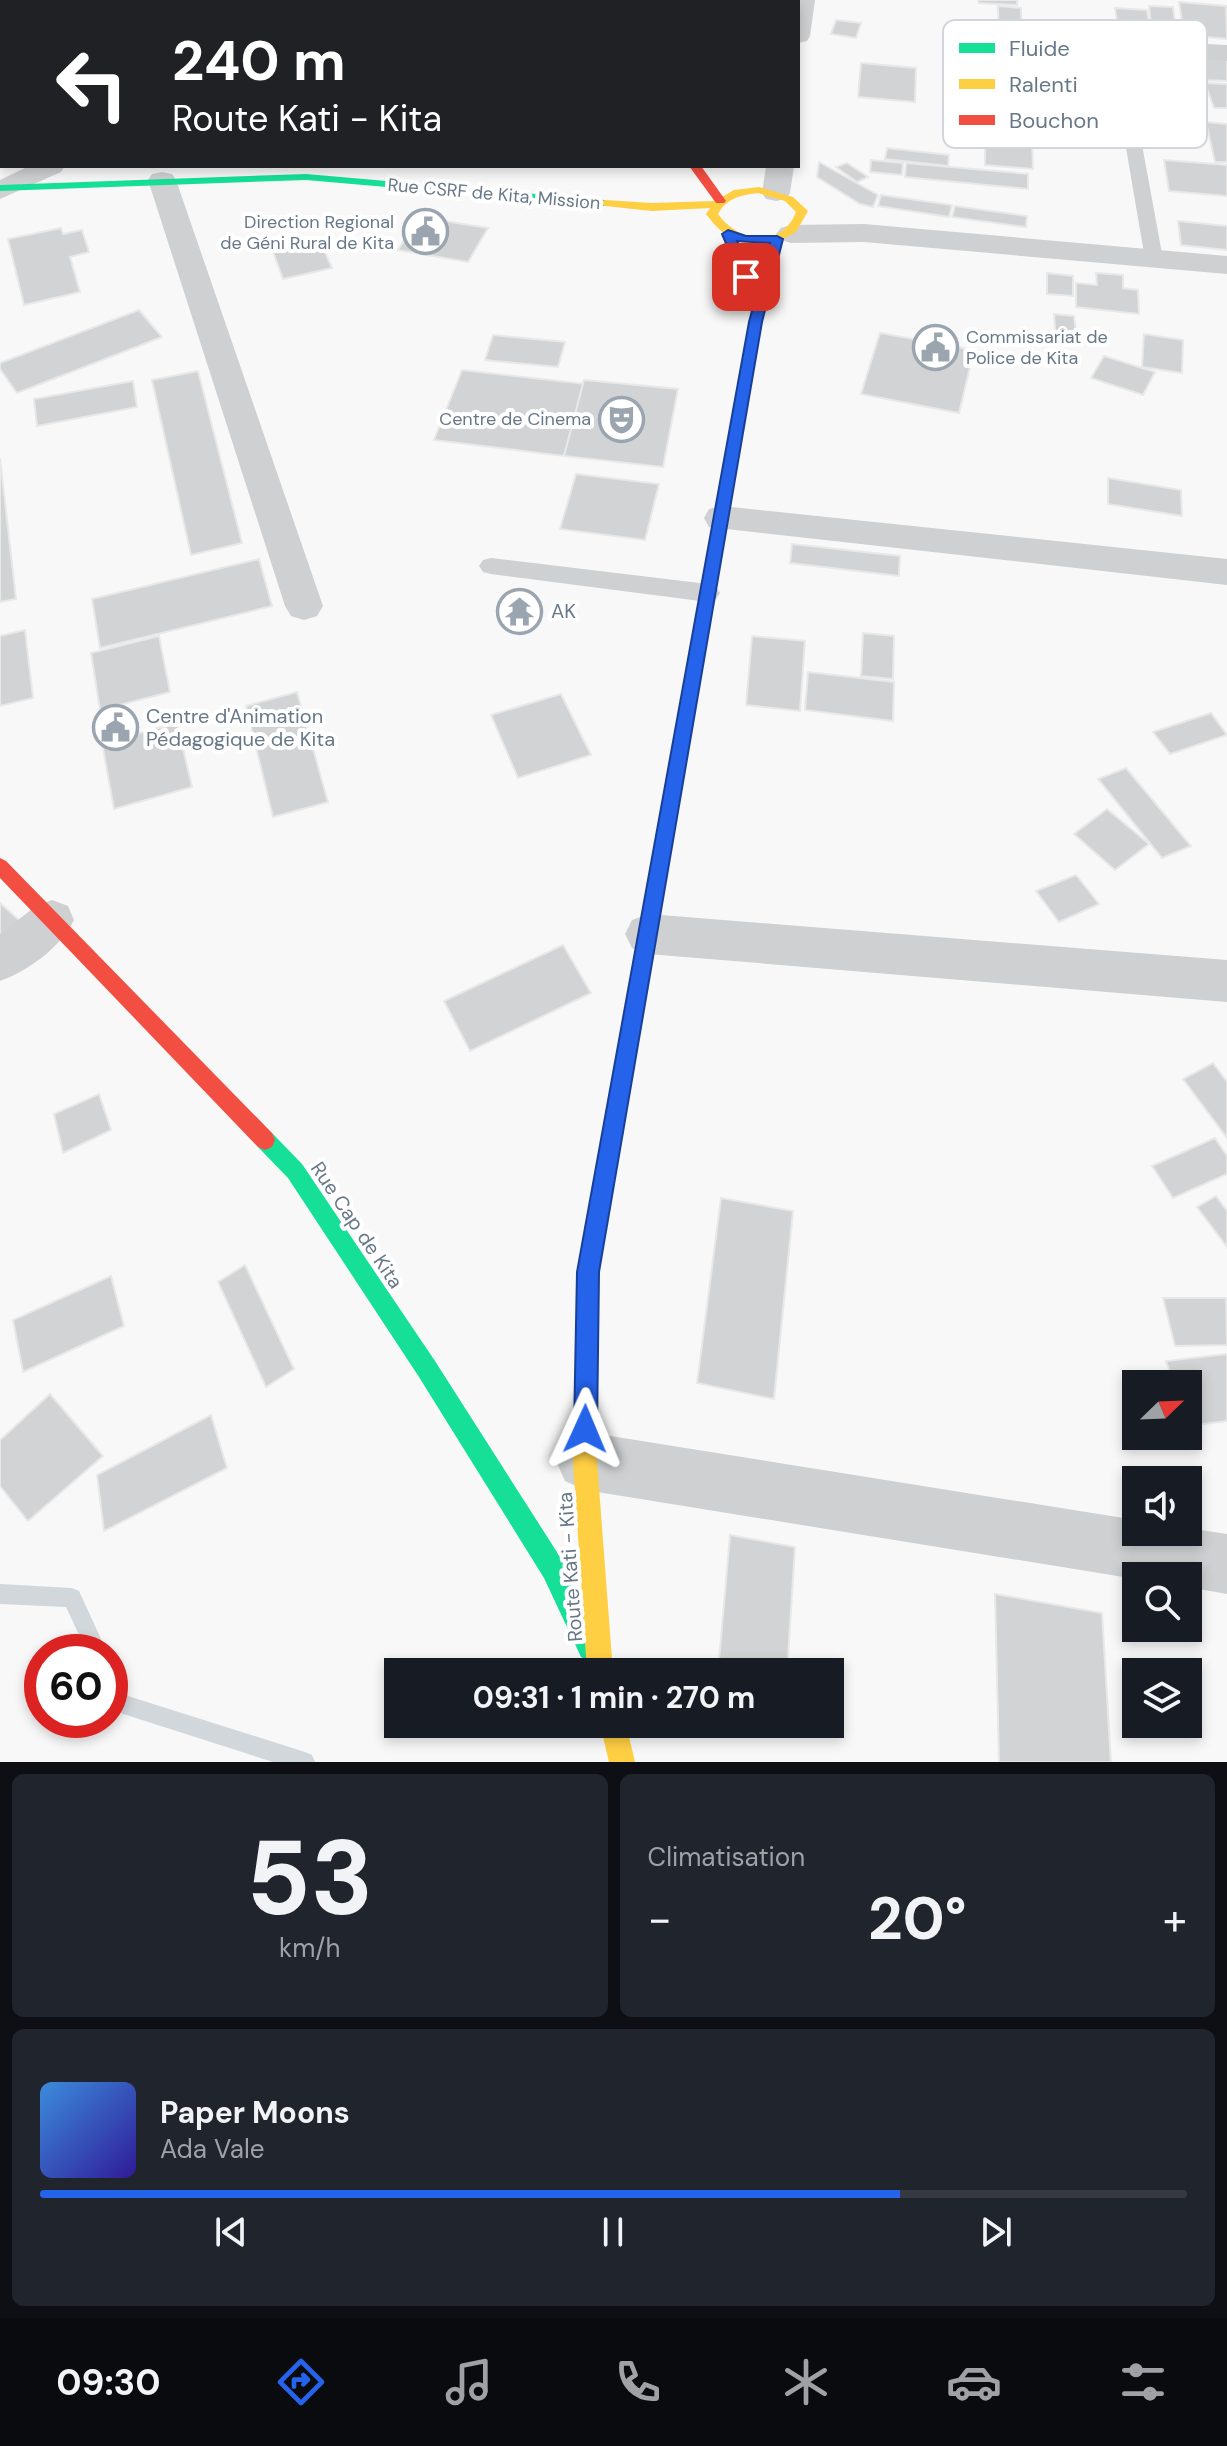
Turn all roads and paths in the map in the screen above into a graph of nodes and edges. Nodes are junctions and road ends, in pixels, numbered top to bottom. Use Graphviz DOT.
graph roads {
  1 [pos="803,0"];
  2 [pos="800,22"];
  3 [pos="1207,52"];
  4 [pos="1227,53"];
  5 [pos="1134,148"];
  6 [pos="47,168"];
  7 [pos="696,168"];
  8 [pos="736,174"];
  9 [pos="162,180"];
  10 [pos="772,183"];
  11 [pos="3,189"];
  12 [pos="718,202"];
  13 [pos="652,207"];
  14 [pos="790,228"];
  15 [pos="722,229"];
  16 [pos="1154,259"];
  17 [pos="1227,265"];
  18 [pos="756,322"];
  19 [pos="722,518"];
  20 [pos="491,566"];
  21 [pos="1227,572"];
  22 [pos="708,593"];
  23 [pos="304,606"];
  24 [pos="0,866"];
  25 [pos="52,920"];
  26 [pos="648,934"];
  27 [pos="0,961"];
  28 [pos="1227,981"];
  29 [pos="585,1461"];
  30 [pos="1227,1564"];
  31 [pos="594,1658"];
  32 [pos="599,1658"];
  33 [pos="616,1738"];
  34 [pos="622,1762"];
  1 -- 2 [label="street"];
  3 -- 4 [label="street"];
  5 -- 16 [label="lane"];
  6 -- 11 [label="street"];
  7 -- 12 [label="main road"];
  8 -- 10 [label="main road"];
  9 -- 11 [label="main road, Rue CSRF de Kita, Mission"];
  9 -- 13 [label="main road, Rue CSRF de Kita, Mission"];
  9 -- 23 [label="street"];
  10 -- 12 [label="main road"];
  10 -- 14 [label="main road"];
  12 -- 13 [label="main road"];
  12 -- 15 [label="main road, Route Kati - Kita"];
  13 -- 15 [label="main road"];
  14 -- 15 [label="main road"];
  14 -- 16 [label="street"];
  14 -- 18 [label="main road, Route Kati - Kita"];
  15 -- 18 [label="main road, Route Kati - Kita"];
  16 -- 17 [label="street"];
  18 -- 19 [label="main road, Route Kati - Kita"];
  19 -- 21 [label="street"];
  19 -- 22 [label="main road, Route Kati - Kita"];
  20 -- 22 [label="lane"];
  22 -- 26 [label="main road, Route Kati - Kita"];
  24 -- 25 [label="main road, Rue Cap de Kita"];
  25 -- 27 [label="street"];
  25 -- 31 [label="main road, Rue Cap de Kita"];
  26 -- 28 [label="street"];
  26 -- 29 [label="main road, Route Kati - Kita"];
  29 -- 30 [label="street"];
  29 -- 32 [label="main road, Route Kati - Kita"];
  33 -- 34 [label="main road"];
}
